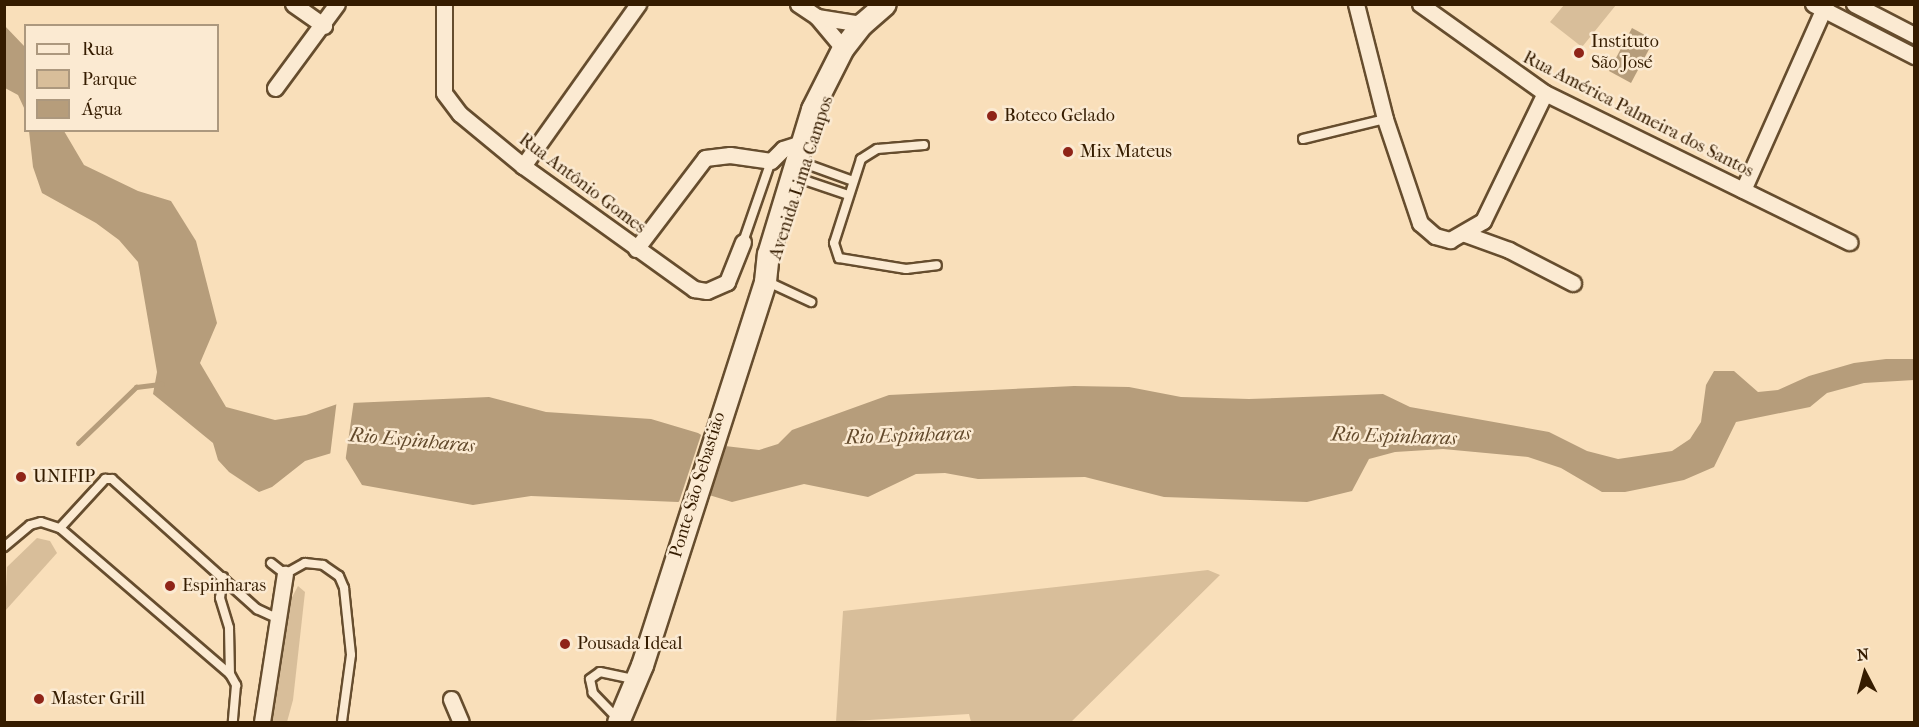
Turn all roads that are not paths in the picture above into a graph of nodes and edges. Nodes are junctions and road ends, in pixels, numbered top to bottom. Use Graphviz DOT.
graph roads {
  1 [pos="293,4"];
  2 [pos="337,4"];
  3 [pos="444,4"];
  4 [pos="638,4"];
  5 [pos="798,4"];
  6 [pos="885,4"];
  7 [pos="1356,4"];
  8 [pos="1420,4"];
  9 [pos="1854,4"];
  10 [pos="1821,6"];
  11 [pos="819,10"];
  12 [pos="862,24"];
  13 [pos="324,26"];
  14 [pos="1914,34"];
  15 [pos="843,48"];
  16 [pos="1914,56"];
  17 [pos="830,72"];
  18 [pos="275,88"];
  19 [pos="1545,93"];
  20 [pos="1385,119"];
  21 [pos="1303,139"];
  22 [pos="801,143"];
  23 [pos="924,145"];
  24 [pos="771,161"];
  25 [pos="523,166"];
  26 [pos="802,170"];
  27 [pos="853,181"];
  28 [pos="1743,190"];
  29 [pos="848,195"];
  30 [pos="1465,234"];
  31 [pos="742,242"];
  32 [pos="1849,242"];
  33 [pos="636,249"];
  34 [pos="937,265"];
  35 [pos="765,280"];
  36 [pos="1573,283"];
  37 [pos="811,302"];
  38 [pos="756,305"];
  39 [pos="60,528"];
  40 [pos="4,547"];
  41 [pos="271,563"];
  42 [pos="285,574"];
  43 [pos="223,578"];
  44 [pos="278,619"];
  45 [pos="639,672"];
  46 [pos="230,674"];
  47 [pos="452,699"];
  48 [pos="623,722"];
  49 [pos="233,723"];
  50 [pos="262,723"];
  51 [pos="342,723"];
  52 [pos="461,723"];
  1 -- 13 [label="street"];
  2 -- 13 [label="street"];
  3 -- 25 [label="street, Rua Antônio Gomes"];
  4 -- 25 [label="street"];
  5 -- 11 [label="street"];
  6 -- 12 [label="main road, Avenida Lima Campos"];
  7 -- 20 [label="street"];
  8 -- 19 [label="street, Rua América Palmeira dos Santos"];
  9 -- 14 [label="street"];
  10 -- 16 [label="street"];
  10 -- 28 [label="street"];
  11 -- 12 [label="street"];
  11 -- 15 [label="street"];
  12 -- 15 [label="main road, Avenida Lima Campos"];
  13 -- 18 [label="street"];
  15 -- 17 [label="main road, Avenida Lima Campos"];
  17 -- 22 [label="main road, Avenida Lima Campos"];
  17 -- 26 [label="main road, Avenida Lima Campos"];
  19 -- 28 [label="street, Rua América Palmeira dos Santos"];
  19 -- 30 [label="street"];
  20 -- 21 [label="lane"];
  20 -- 30 [label="street"];
  22 -- 24 [label="street"];
  22 -- 26 [label="main road, Avenida Lima Campos"];
  23 -- 27 [label="lane"];
  24 -- 31 [label="lane"];
  24 -- 33 [label="street"];
  25 -- 33 [label="street, Rua Antônio Gomes"];
  26 -- 27 [label="lane"];
  26 -- 29 [label="lane"];
  26 -- 35 [label="main road, Avenida Lima Campos"];
  27 -- 29 [label="lane"];
  28 -- 32 [label="street, Rua América Palmeira dos Santos"];
  29 -- 34 [label="lane"];
  30 -- 36 [label="street"];
  31 -- 33 [label="street, Rua Antônio Gomes"];
  35 -- 37 [label="lane"];
  35 -- 38 [label="main road, Avenida Lima Campos"];
  38 -- 45 [label="main road, Ponte São Sebastião"];
  39 -- 40 [label="lane"];
  39 -- 43 [label="lane"];
  39 -- 46 [label="lane"];
  41 -- 42 [label="lane"];
  42 -- 44 [label="street"];
  42 -- 51 [label="lane"];
  43 -- 44 [label="lane"];
  43 -- 46 [label="lane"];
  44 -- 50 [label="street"];
  45 -- 48 [label="main road, Ponte São Sebastião"];
  45 -- 48 [label="lane"];
  46 -- 49 [label="lane"];
  47 -- 52 [label="street"];
}
